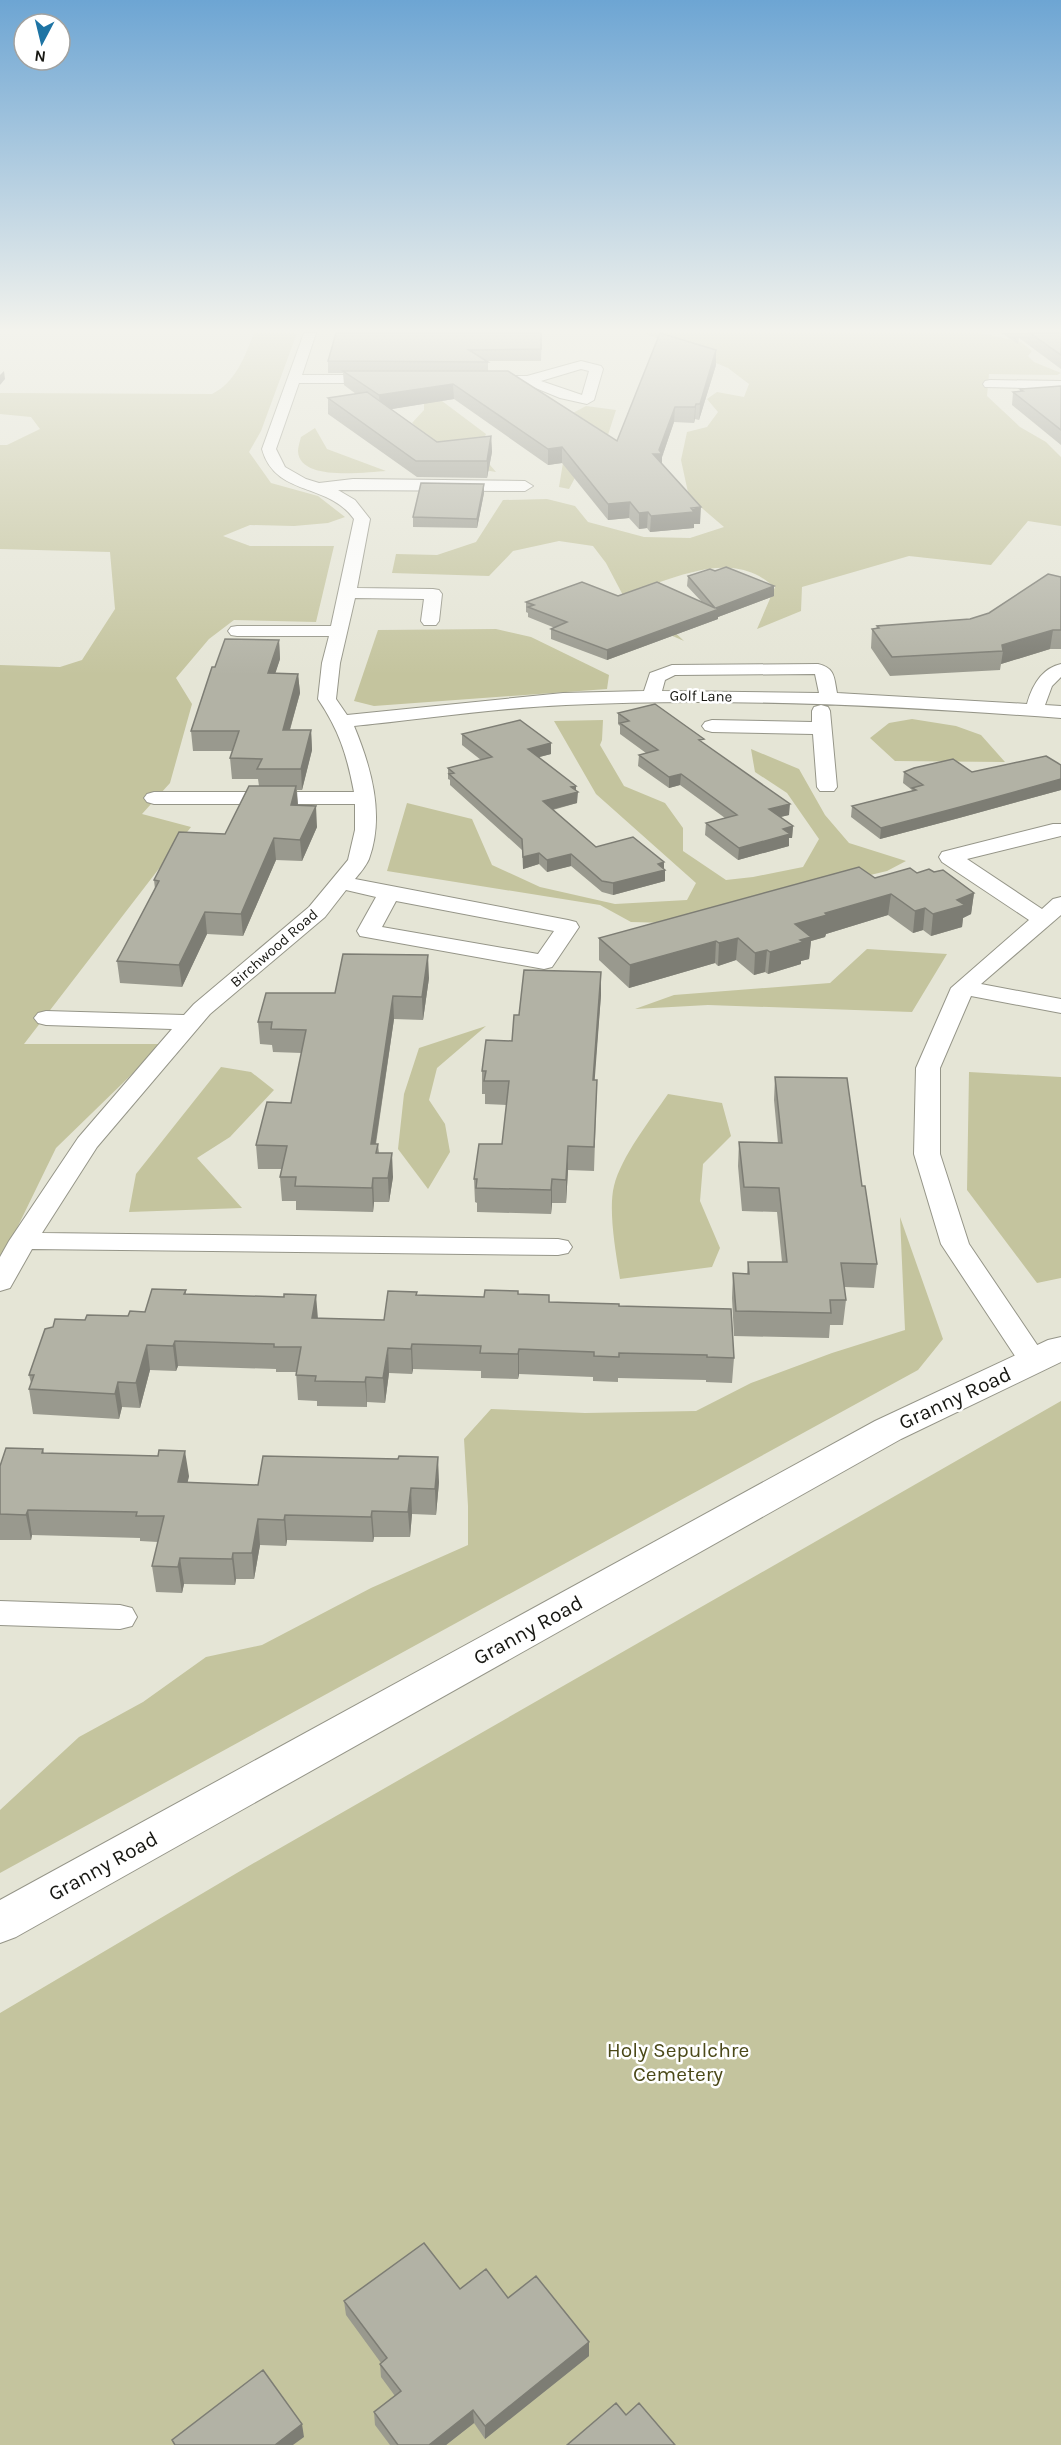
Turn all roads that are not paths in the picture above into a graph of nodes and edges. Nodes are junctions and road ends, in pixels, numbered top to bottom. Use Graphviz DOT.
graph roads {
  1 [pos="269,447"];
  2 [pos="525,486"];
  3 [pos="316,488"];
  4 [pos="348,593"];
  5 [pos="430,621"];
  6 [pos="237,631"];
  7 [pos="338,631"];
  8 [pos="1061,669"];
  9 [pos="652,696"];
  10 [pos="825,698"];
  11 [pos="1035,709"];
  12 [pos="1061,712"];
  13 [pos="342,721"];
  14 [pos="712,726"];
  15 [pos="823,728"];
  16 [pos="827,787"];
  17 [pos="154,798"];
  18 [pos="365,798"];
  19 [pos="1061,830"];
  20 [pos="342,882"];
  21 [pos="389,893"];
  22 [pos="1052,911"];
  23 [pos="963,988"];
  24 [pos="1061,1006"];
  25 [pos="46,1018"];
  26 [pos="191,1022"];
  27 [pos="22,1242"];
  28 [pos="558,1247"];
  29 [pos="0,1282"];
  30 [pos="1047,1355"];
  31 [pos="0,1613"];
  32 [pos="120,1617"];
  33 [pos="0,1923"];
  1 -- 3 [label="street, Birchwood Road"];
  2 -- 3 [label="street"];
  3 -- 4 [label="street, Birchwood Road"];
  4 -- 5 [label="street"];
  4 -- 7 [label="street, Birchwood Road"];
  6 -- 7 [label="street"];
  7 -- 13 [label="street, Birchwood Road"];
  8 -- 11 [label="street"];
  9 -- 10 [label="street, Golf Lane"];
  9 -- 10 [label="street"];
  9 -- 13 [label="street, Golf Lane"];
  10 -- 11 [label="street, Golf Lane"];
  10 -- 15 [label="street"];
  11 -- 12 [label="street, Golf Lane"];
  13 -- 18 [label="street, Birchwood Road"];
  14 -- 15 [label="street"];
  15 -- 16 [label="street"];
  17 -- 18 [label="street"];
  18 -- 20 [label="street, Birchwood Road"];
  19 -- 22 [label="street"];
  20 -- 21 [label="street"];
  20 -- 26 [label="street, Birchwood Road"];
  21 -- 21 [label="street"];
  22 -- 23 [label="street"];
  23 -- 24 [label="street"];
  23 -- 30 [label="street"];
  25 -- 26 [label="street"];
  26 -- 27 [label="street, Birchwood Road"];
  27 -- 28 [label="street"];
  27 -- 29 [label="street, Birchwood Road"];
  30 -- 33 [label="street, Granny Road"];
  31 -- 32 [label="street"];
}
